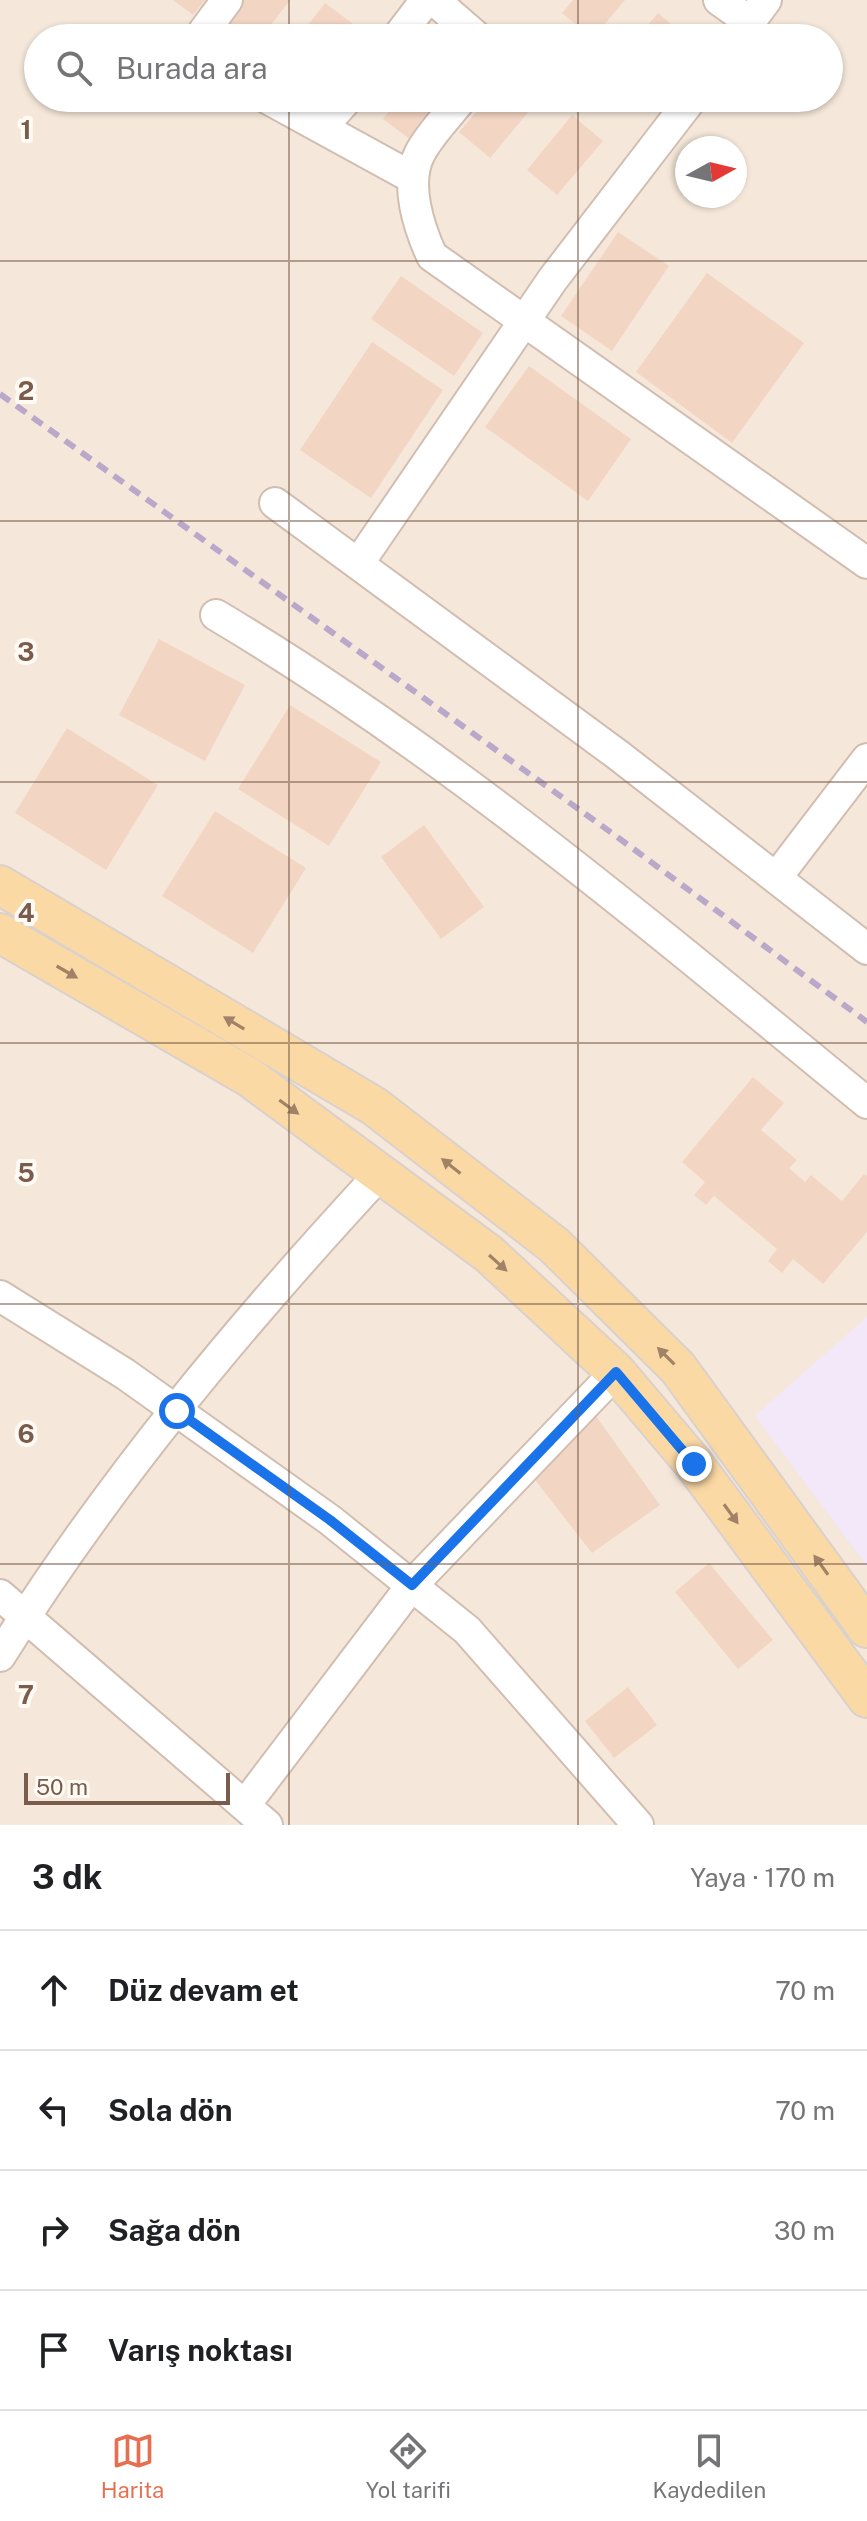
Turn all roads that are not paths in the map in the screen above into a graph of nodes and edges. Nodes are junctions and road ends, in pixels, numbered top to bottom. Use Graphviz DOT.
graph roads {
  1 [pos="227,0"];
  2 [pos="426,0"];
  3 [pos="434,0"];
  4 [pos="719,0"];
  5 [pos="751,20"];
  6 [pos="209,24"];
  7 [pos="408,24"];
  8 [pos="462,24"];
  9 [pos="294,112"];
  10 [pos="335,112"];
  11 [pos="451,112"];
  12 [pos="682,112"];
  13 [pos="322,127"];
  14 [pos="413,178"];
  15 [pos="524,322"];
  16 [pos="275,503"];
  17 [pos="867,563"];
  18 [pos="358,564"];
  19 [pos="216,615"];
  20 [pos="867,759"];
  21 [pos="776,878"];
  22 [pos="0,885"];
  23 [pos="0,933"];
  24 [pos="867,949"];
  25 [pos="867,1103"];
  26 [pos="380,1174"];
  27 [pos="0,1296"];
  28 [pos="616,1372"];
  29 [pos="177,1411"];
  30 [pos="412,1585"];
  31 [pos="0,1595"];
  32 [pos="25,1615"];
  33 [pos="867,1628"];
  34 [pos="0,1656"];
  35 [pos="867,1698"];
  36 [pos="245,1805"];
  37 [pos="267,1825"];
  38 [pos="638,1825"];
  1 -- 6 [label="street"];
  2 -- 7 [label="street"];
  3 -- 8 [label="street"];
  4 -- 5 [label="street"];
  9 -- 13 [label="street"];
  10 -- 13 [label="street"];
  11 -- 14 [label="street"];
  12 -- 15 [label="street"];
  13 -- 14 [label="street"];
  14 -- 15 [label="street"];
  15 -- 17 [label="street"];
  15 -- 18 [label="street"];
  16 -- 18 [label="street"];
  18 -- 21 [label="street"];
  19 -- 25 [label="street"];
  20 -- 21 [label="street"];
  21 -- 24 [label="street"];
  33 -- 22 [label="main road, one-way"];
  23 -- 26 [label="main road, one-way"];
  26 -- 28 [label="main road, one-way"];
  26 -- 29 [label="street"];
  27 -- 29 [label="street"];
  28 -- 30 [label="street"];
  28 -- 35 [label="main road, one-way"];
  29 -- 30 [label="street"];
  29 -- 32 [label="street"];
  30 -- 36 [label="street"];
  30 -- 38 [label="street"];
  31 -- 32 [label="street"];
  32 -- 34 [label="street"];
  32 -- 36 [label="street"];
  36 -- 37 [label="street"];
}
